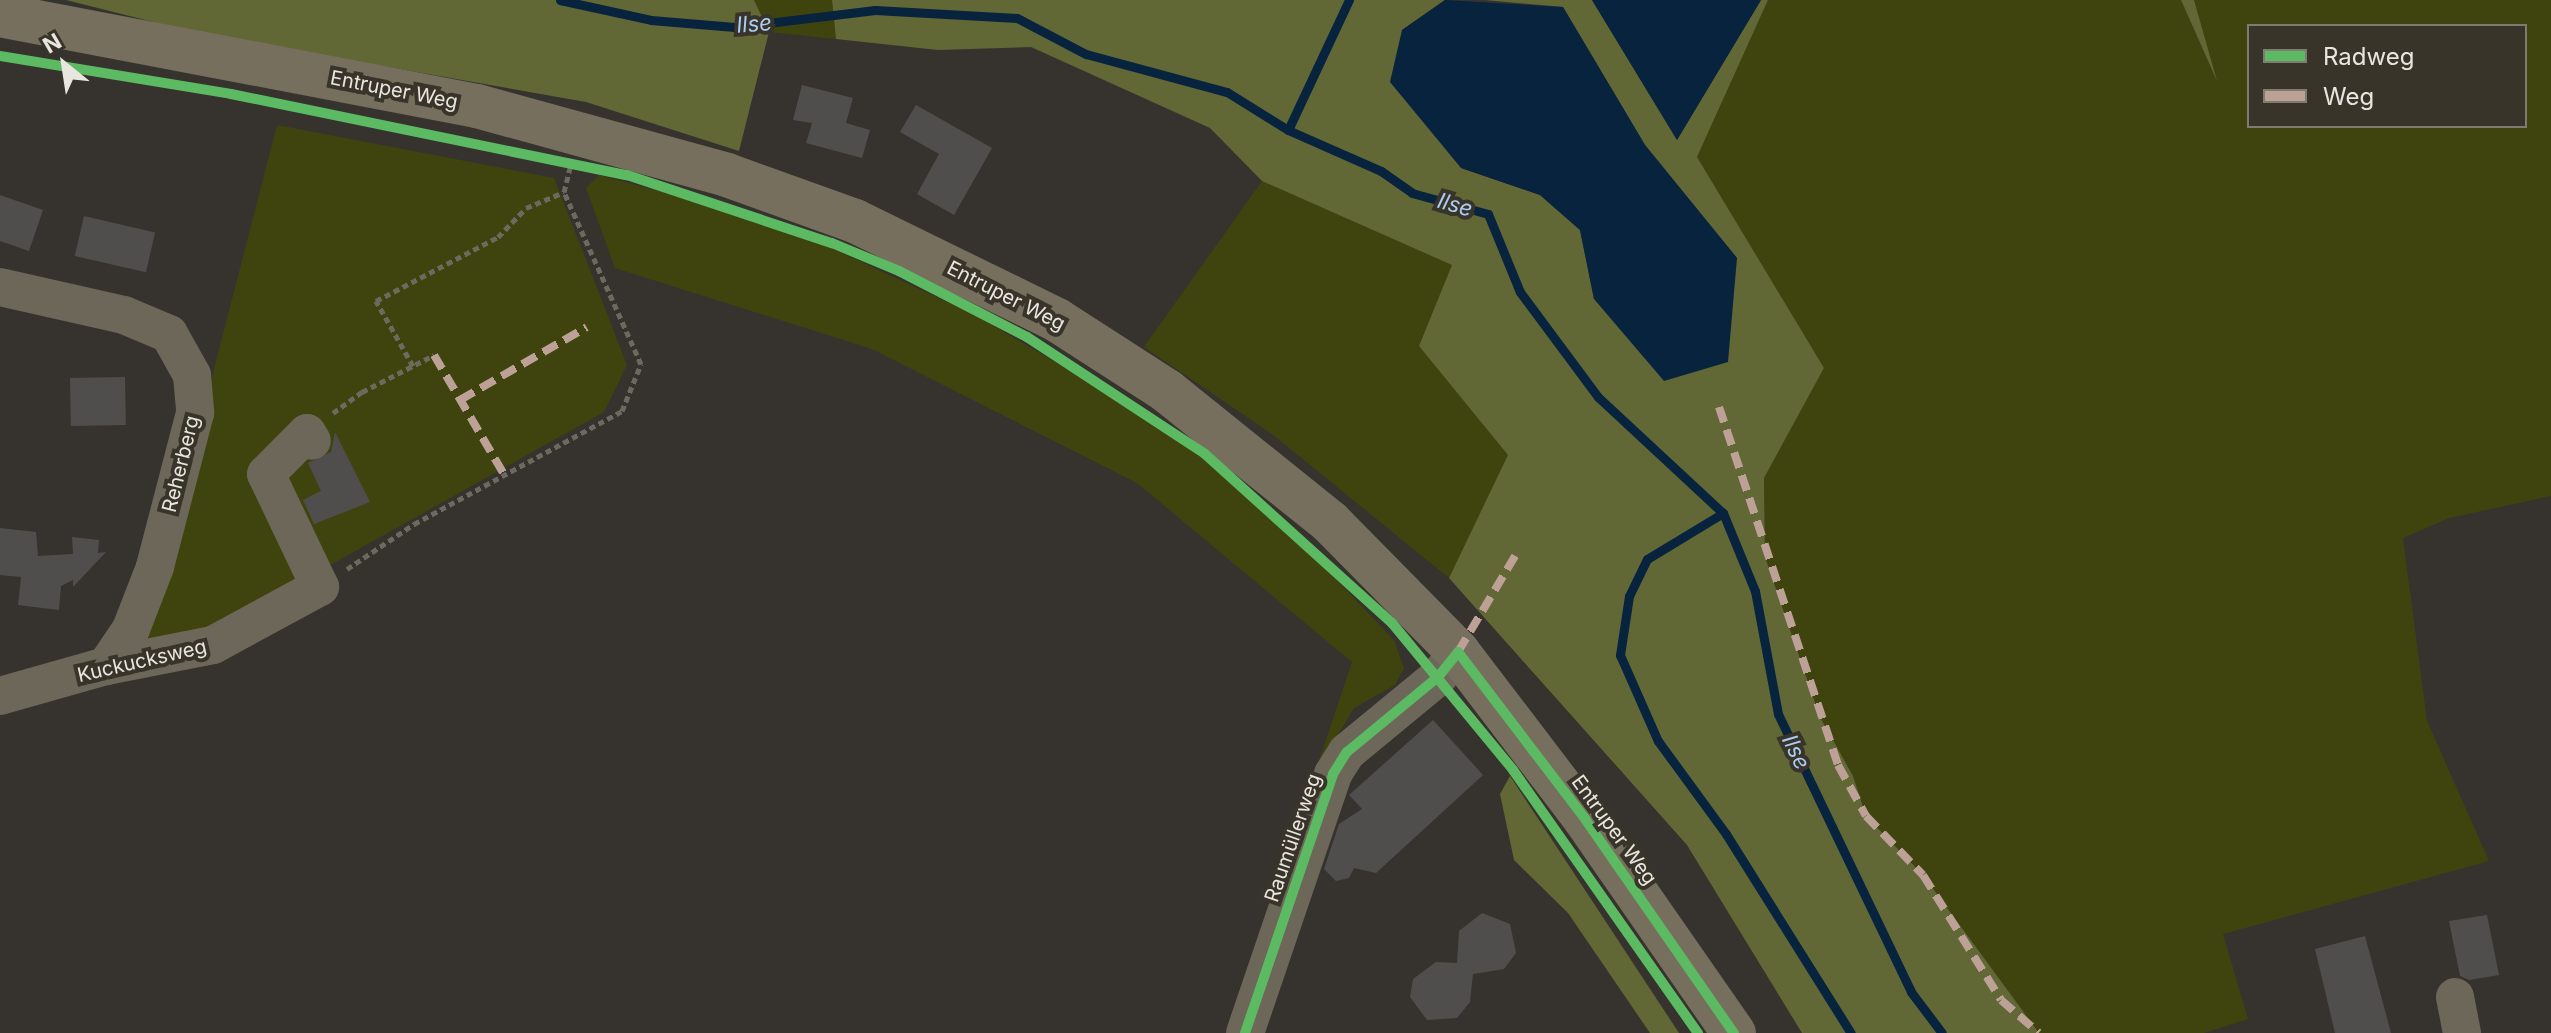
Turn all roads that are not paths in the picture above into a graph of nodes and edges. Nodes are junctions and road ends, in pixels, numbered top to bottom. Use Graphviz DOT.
graph roads {
  1 [pos="0,15"];
  2 [pos="0,287"];
  3 [pos="312,441"];
  4 [pos="1458,652"];
  5 [pos="106,666"];
  6 [pos="0,696"];
  7 [pos="1245,1033"];
  8 [pos="1734,1033"];
  1 -- 4 [label="main road, Entruper Weg"];
  2 -- 5 [label="street, Reherberg"];
  3 -- 5 [label="street, Kuckucksweg"];
  4 -- 7 [label="street, Raumüllerweg"];
  4 -- 8 [label="main road, Entruper Weg"];
  5 -- 6 [label="street, Kuckucksweg"];
}
